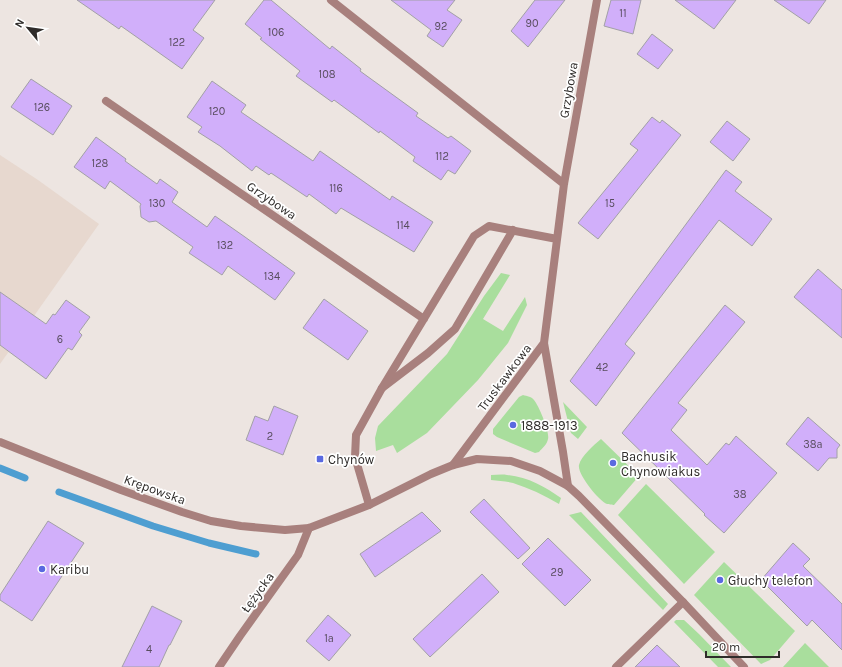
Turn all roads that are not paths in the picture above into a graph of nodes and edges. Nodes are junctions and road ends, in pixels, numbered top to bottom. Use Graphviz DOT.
graph roads {
  1 [pos="331,0"];
  2 [pos="597,0"];
  3 [pos="106,101"];
  4 [pos="564,184"];
  5 [pos="513,230"];
  6 [pos="557,239"];
  7 [pos="424,319"];
  8 [pos="544,343"];
  9 [pos="382,388"];
  10 [pos="0,442"];
  11 [pos="453,465"];
  12 [pos="568,486"];
  13 [pos="369,505"];
  14 [pos="309,528"];
  15 [pos="683,602"];
  16 [pos="219,667"];
  17 [pos="616,667"];
  18 [pos="744,667"];
  1 -- 4 [label="street"];
  2 -- 4 [label="street, Grzybowa"];
  3 -- 7 [label="street, Grzybowa"];
  4 -- 6 [label="street, Grzybowa"];
  5 -- 6 [label="street"];
  5 -- 7 [label="street"];
  5 -- 9 [label="street"];
  6 -- 8 [label="street, Grzybowa"];
  7 -- 9 [label="street"];
  8 -- 11 [label="street, Truskawkowa"];
  8 -- 12 [label="street, Truskawkowa"];
  9 -- 13 [label="street"];
  10 -- 14 [label="street, Krępowska"];
  11 -- 12 [label="street"];
  11 -- 13 [label="street"];
  12 -- 15 [label="street"];
  13 -- 14 [label="street, Krępowska"];
  14 -- 16 [label="street, Łężycka"];
  15 -- 17 [label="street"];
  15 -- 18 [label="street"];
}
